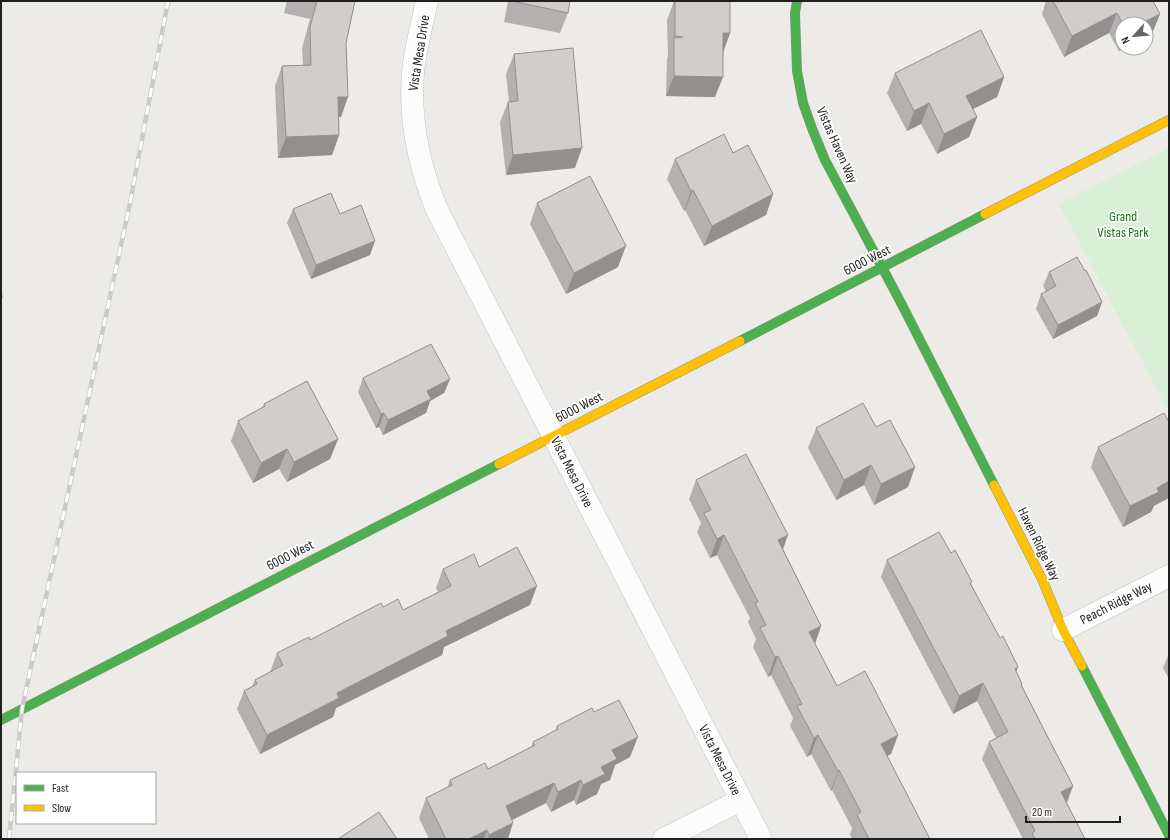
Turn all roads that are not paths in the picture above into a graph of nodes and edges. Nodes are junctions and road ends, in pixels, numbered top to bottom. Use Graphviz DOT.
graph roads {
  1 [pos="427,1"];
  2 [pos="797,1"];
  3 [pos="1169,120"];
  4 [pos="882,268"];
  5 [pos="554,436"];
  6 [pos="1169,576"];
  7 [pos="1063,630"];
  8 [pos="1,720"];
  9 [pos="741,800"];
  10 [pos="1169,835"];
  11 [pos="664,839"];
  12 [pos="761,839"];
  1 -- 5 [label="street, Vista Mesa Drive"];
  2 -- 4 [label="street, Vistas Haven Way"];
  3 -- 4 [label="street, 6000 West"];
  4 -- 5 [label="street, 6000 West"];
  4 -- 7 [label="street, Haven Ridge Way"];
  5 -- 8 [label="street, 6000 West"];
  5 -- 9 [label="street, Vista Mesa Drive"];
  6 -- 7 [label="street, Peach Ridge Way"];
  7 -- 10 [label="street, Haven Ridge Way"];
  9 -- 11 [label="street"];
  9 -- 12 [label="street, Vista Mesa Drive"];
}
